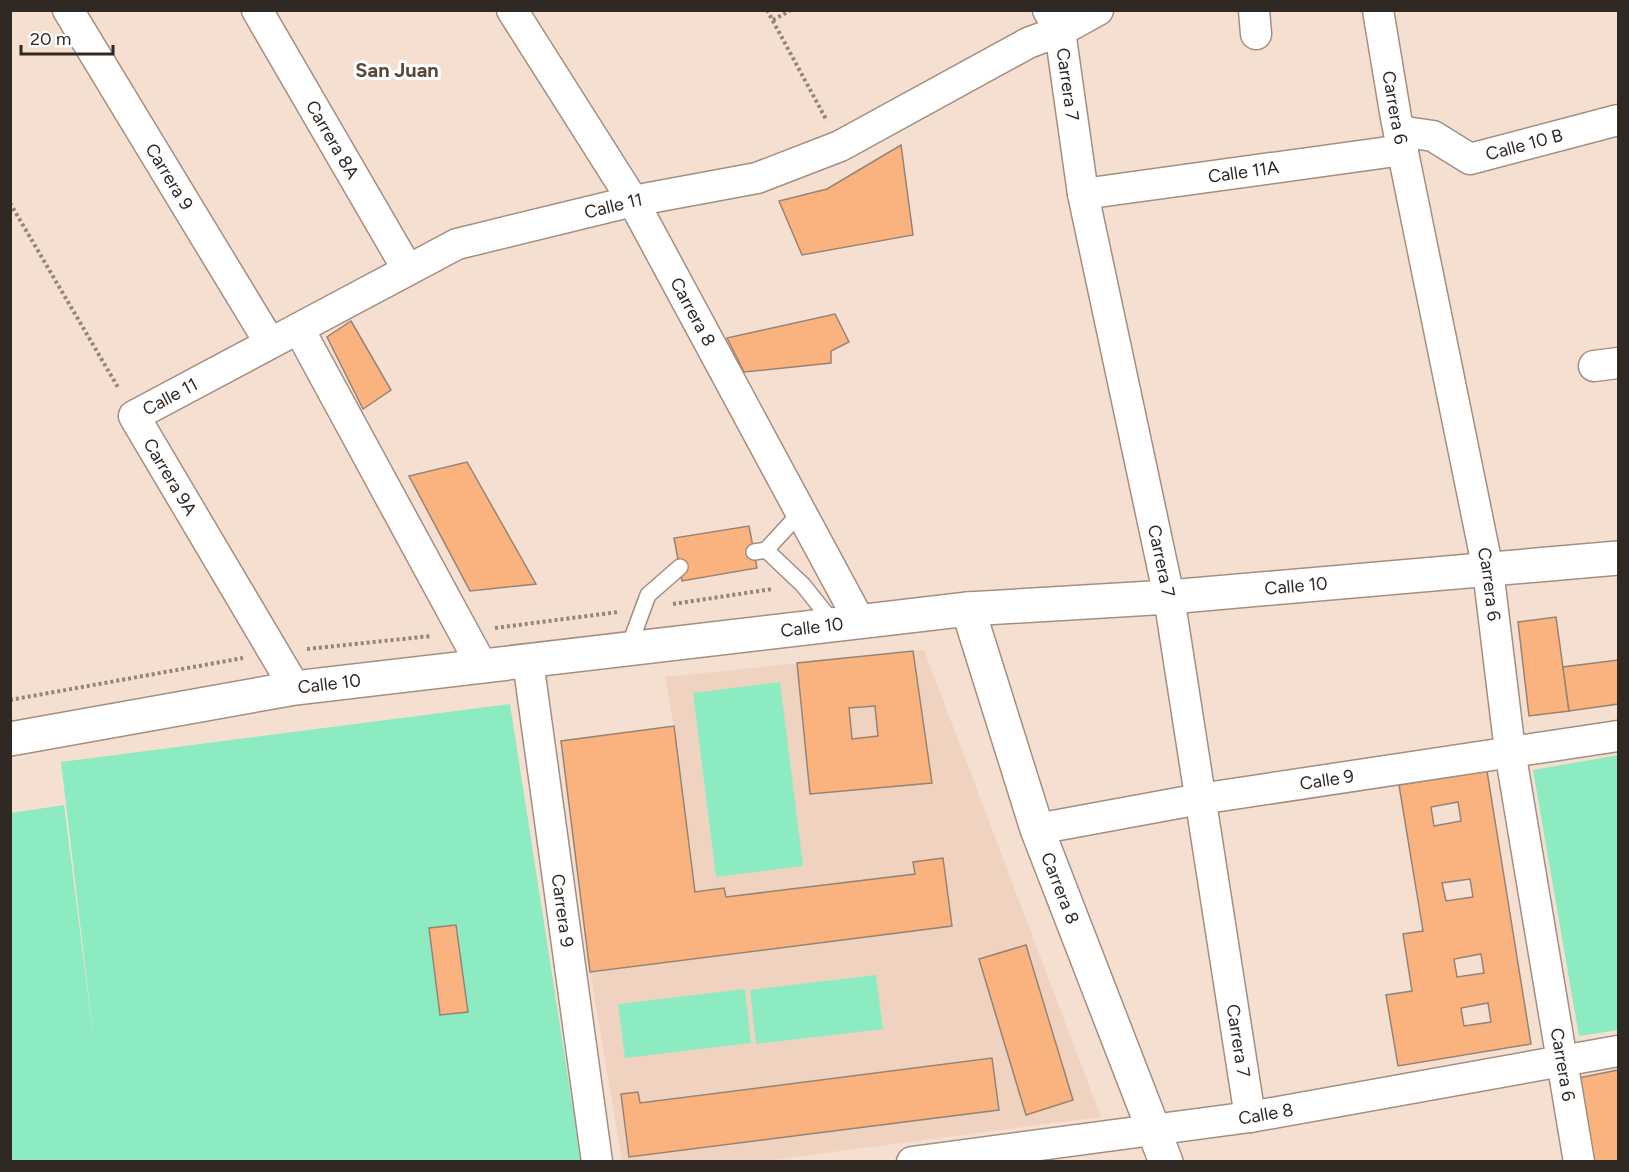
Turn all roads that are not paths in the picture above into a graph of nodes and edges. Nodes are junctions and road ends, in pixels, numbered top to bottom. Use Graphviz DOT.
graph roads {
  1 [pos="68,10"];
  2 [pos="257,10"];
  3 [pos="512,10"];
  4 [pos="1098,10"];
  5 [pos="1378,10"];
  6 [pos="1054,21"];
  7 [pos="1618,120"];
  8 [pos="1401,140"];
  9 [pos="1083,194"];
  10 [pos="633,201"];
  11 [pos="408,270"];
  12 [pos="299,329"];
  13 [pos="270,343"];
  14 [pos="134,416"];
  15 [pos="801,512"];
  16 [pos="1618,558"];
  17 [pos="680,567"];
  18 [pos="1488,570"];
  19 [pos="1169,597"];
  20 [pos="968,609"];
  21 [pos="847,623"];
  22 [pos="628,649"];
  23 [pos="528,661"];
  24 [pos="482,666"];
  25 [pos="295,688"];
  26 [pos="1618,736"];
  27 [pos="10,739"];
  28 [pos="1510,751"];
  29 [pos="1200,799"];
  30 [pos="1037,829"];
  31 [pos="1618,1051"];
  32 [pos="1561,1060"];
  33 [pos="1250,1117"];
  34 [pos="1154,1130"];
  35 [pos="597,1161"];
  36 [pos="912,1161"];
  37 [pos="1166,1161"];
  38 [pos="1579,1161"];
  1 -- 13 [label="street, Carrera 9"];
  2 -- 11 [label="street, Carrera 8A"];
  3 -- 10 [label="street, Carrera 8"];
  4 -- 6 [label="street, Calle 11"];
  5 -- 8 [label="street, Carrera 6"];
  6 -- 9 [label="street, Carrera 7"];
  6 -- 10 [label="street, Calle 11"];
  7 -- 8 [label="street, Calle 10 B"];
  8 -- 9 [label="street, Calle 11A"];
  8 -- 18 [label="street, Carrera 6"];
  9 -- 19 [label="street, Carrera 7"];
  10 -- 11 [label="street, Calle 11"];
  10 -- 15 [label="street, Carrera 8"];
  11 -- 12 [label="street, Calle 11"];
  12 -- 13 [label="street, Calle 11"];
  12 -- 24 [label="street"];
  13 -- 14 [label="street, Calle 11"];
  14 -- 25 [label="street, Carrera 9A"];
  15 -- 21 [label="street, Carrera 8"];
  15 -- 21 [label="lane"];
  16 -- 18 [label="street, Calle 10"];
  17 -- 22 [label="lane"];
  18 -- 19 [label="street, Calle 10"];
  18 -- 28 [label="street, Carrera 6"];
  19 -- 20 [label="street, Calle 10"];
  19 -- 29 [label="street, Carrera 7"];
  20 -- 21 [label="street, Calle 10"];
  20 -- 30 [label="street, Carrera 8"];
  21 -- 22 [label="street, Calle 10"];
  22 -- 23 [label="street, Calle 10"];
  23 -- 24 [label="street, Calle 10"];
  23 -- 35 [label="street, Carrera 9"];
  24 -- 25 [label="street, Calle 10"];
  25 -- 27 [label="street, Calle 10"];
  26 -- 28 [label="street, Calle 9"];
  28 -- 29 [label="street, Calle 9"];
  28 -- 32 [label="street, Carrera 6"];
  29 -- 30 [label="street, Calle 9"];
  29 -- 33 [label="street, Carrera 7"];
  30 -- 34 [label="street, Carrera 8"];
  31 -- 32 [label="street, Calle 8"];
  32 -- 33 [label="street, Calle 8"];
  32 -- 38 [label="street, Carrera 6"];
  33 -- 34 [label="street, Calle 8"];
  34 -- 36 [label="street, Calle 8"];
  34 -- 37 [label="street, Carrera 8"];
}
